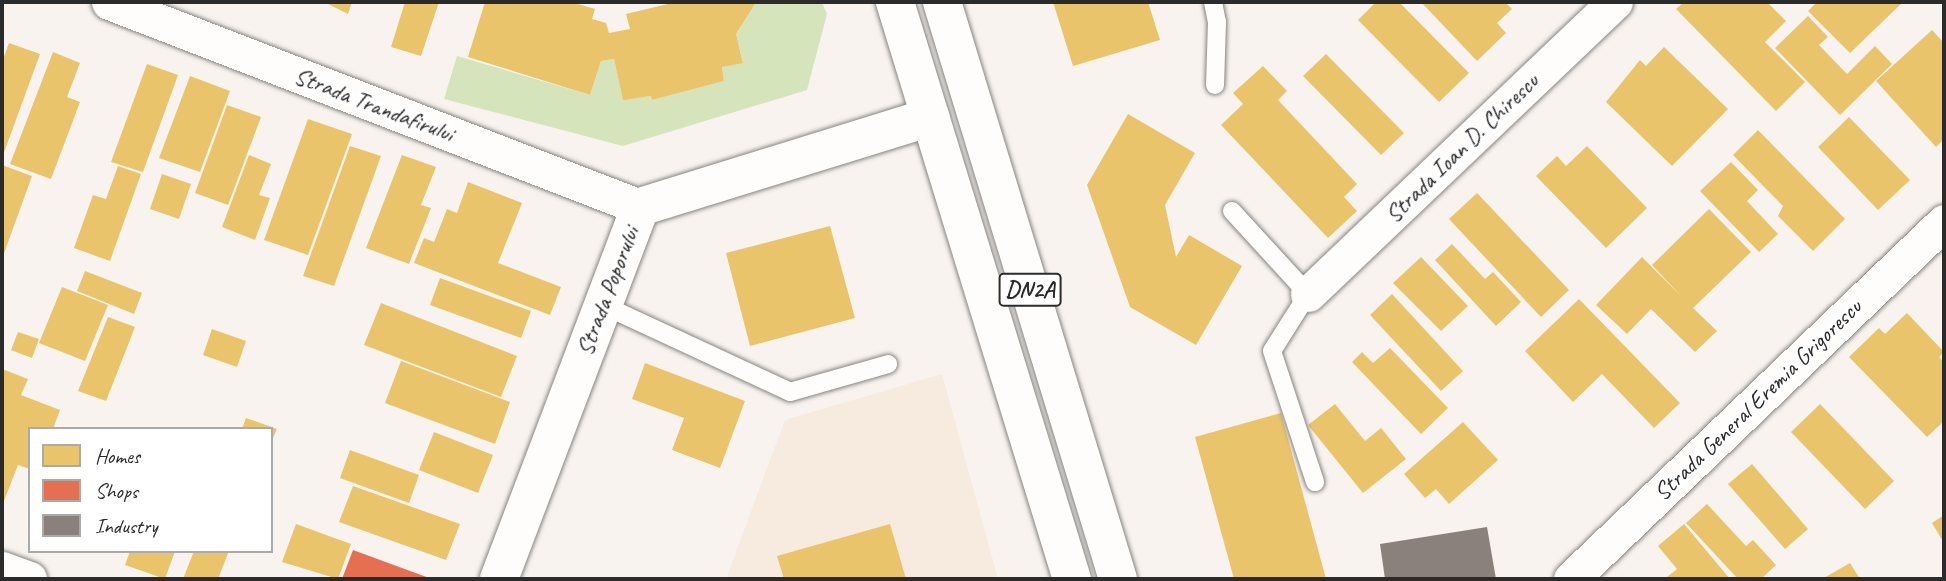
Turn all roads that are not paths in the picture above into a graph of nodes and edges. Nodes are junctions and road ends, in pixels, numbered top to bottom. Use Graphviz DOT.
graph roads {
  1 [pos="108,2"];
  2 [pos="895,2"];
  3 [pos="942,2"];
  4 [pos="1213,2"];
  5 [pos="1615,2"];
  6 [pos="1215,85"];
  7 [pos="930,117"];
  8 [pos="640,207"];
  9 [pos="1232,211"];
  10 [pos="1944,222"];
  11 [pos="1308,294"];
  12 [pos="603,305"];
  13 [pos="888,364"];
  14 [pos="1315,482"];
  15 [pos="2,569"];
  16 [pos="29,579"];
  17 [pos="499,579"];
  18 [pos="1072,579"];
  19 [pos="1118,579"];
  20 [pos="1571,579"];
  1 -- 8 [label="street, Strada Trandafirului"];
  2 -- 7 [label="main road, DN2A"];
  3 -- 19 [label="main road, DN2A"];
  4 -- 6 [label="lane"];
  5 -- 11 [label="street, Strada Ioan D. Chirescu"];
  7 -- 8 [label="main road, Strada Poporului"];
  7 -- 18 [label="main road, DN2A"];
  8 -- 12 [label="main road, Strada Poporului"];
  9 -- 11 [label="lane"];
  10 -- 20 [label="street, Strada General Eremia Grigorescu"];
  11 -- 14 [label="lane"];
  12 -- 13 [label="lane"];
  12 -- 17 [label="main road, Strada Poporului"];
  15 -- 16 [label="street"];
}
